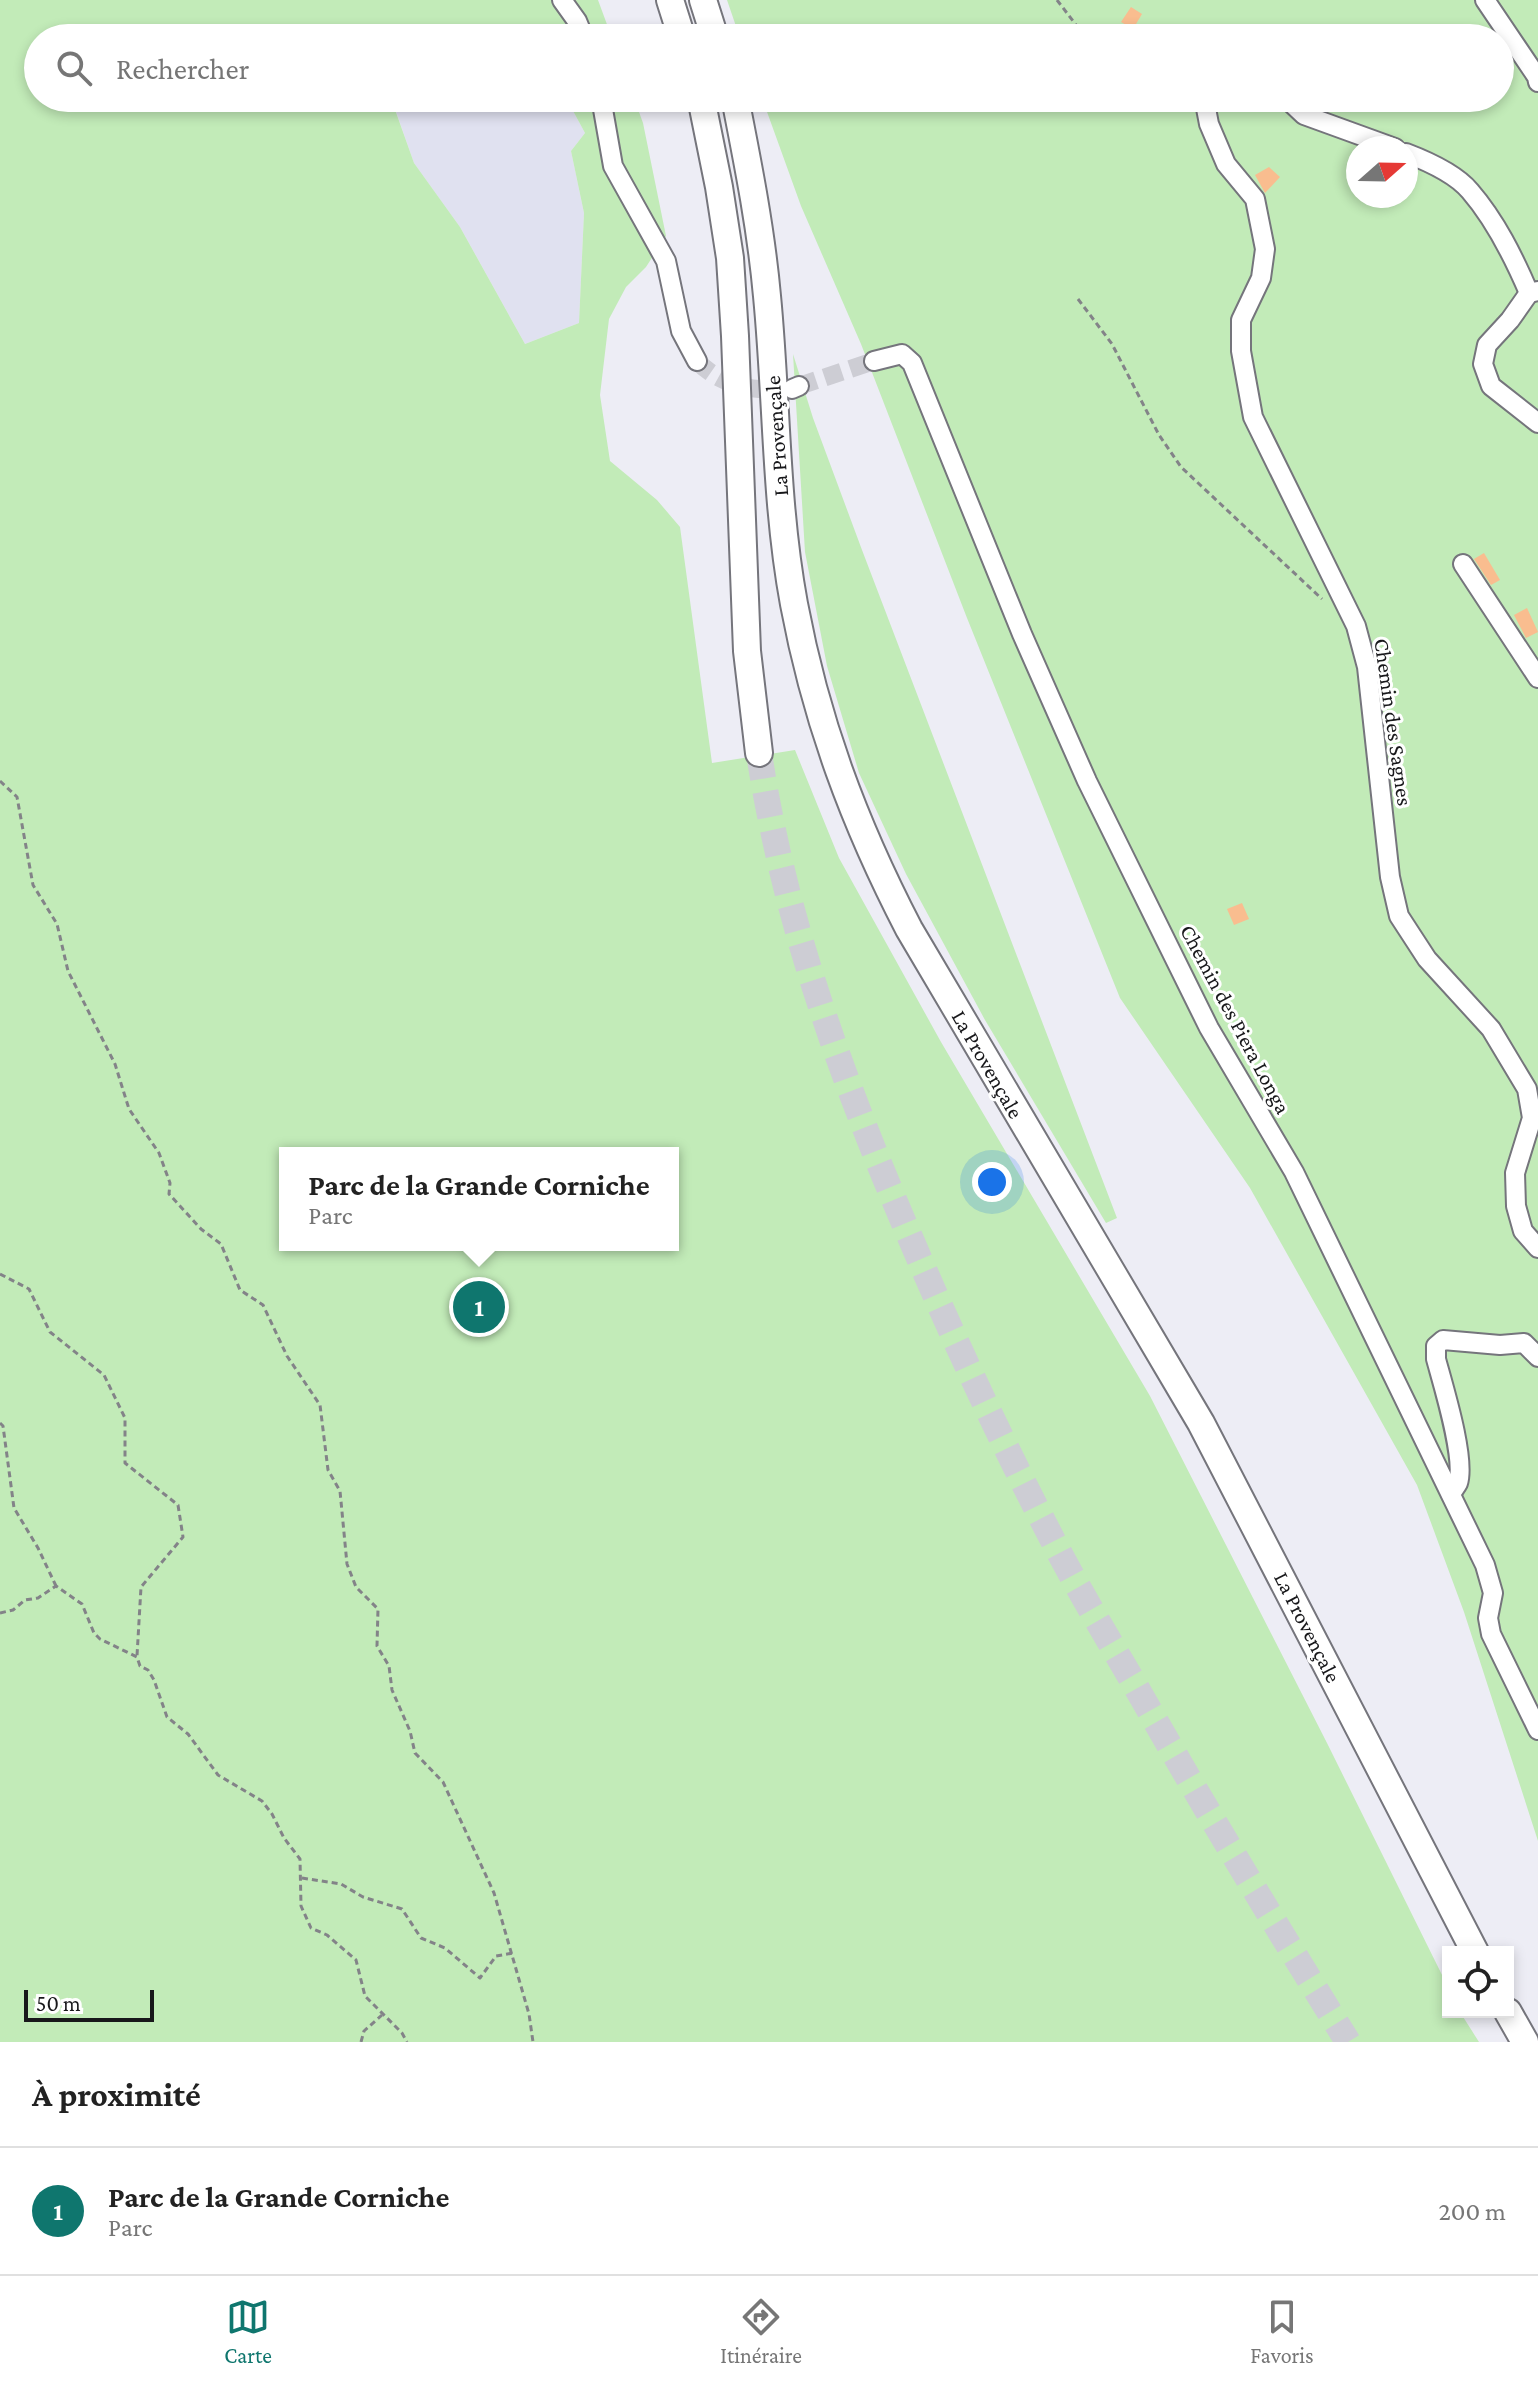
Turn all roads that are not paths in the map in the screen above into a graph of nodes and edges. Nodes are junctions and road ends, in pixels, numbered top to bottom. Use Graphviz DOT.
graph roads {
  1 [pos="562,0"];
  2 [pos="670,0"];
  3 [pos="703,0"];
  4 [pos="1485,0"];
  5 [pos="578,24"];
  6 [pos="678,24"];
  7 [pos="711,24"];
  8 [pos="1501,24"];
  9 [pos="1514,45"];
  10 [pos="1538,82"];
  11 [pos="603,112"];
  12 [pos="704,112"];
  13 [pos="738,112"];
  14 [pos="1207,112"];
  15 [pos="1301,112"];
  16 [pos="1362,136"];
  17 [pos="1418,158"];
  18 [pos="1534,292"];
  19 [pos="697,361"];
  20 [pos="874,361"];
  21 [pos="1538,423"];
  22 [pos="1463,564"];
  23 [pos="1538,678"];
  24 [pos="759,753"];
  25 [pos="1538,1248"];
  26 [pos="1538,1357"];
  27 [pos="1451,1494"];
  28 [pos="1538,1730"];
  29 [pos="1472,1946"];
  30 [pos="1511,2018"];
  31 [pos="1525,2042"];
  1 -- 5 [label="lane"];
  2 -- 6 [label="highway"];
  3 -- 7 [label="highway"];
  4 -- 8 [label="lane"];
  9 -- 10 [label="lane"];
  11 -- 19 [label="lane"];
  12 -- 24 [label="highway, La Provençale"];
  13 -- 29 [label="highway, La Provençale"];
  14 -- 25 [label="lane, Chemin des Sagnes"];
  15 -- 16 [label="lane"];
  17 -- 18 [label="lane"];
  18 -- 21 [label="lane"];
  20 -- 27 [label="lane, Chemin des Piera Longa"];
  22 -- 23 [label="lane"];
  26 -- 27 [label="lane"];
  27 -- 28 [label="lane, Chemin des Piera Longa"];
  30 -- 31 [label="highway"];
}
